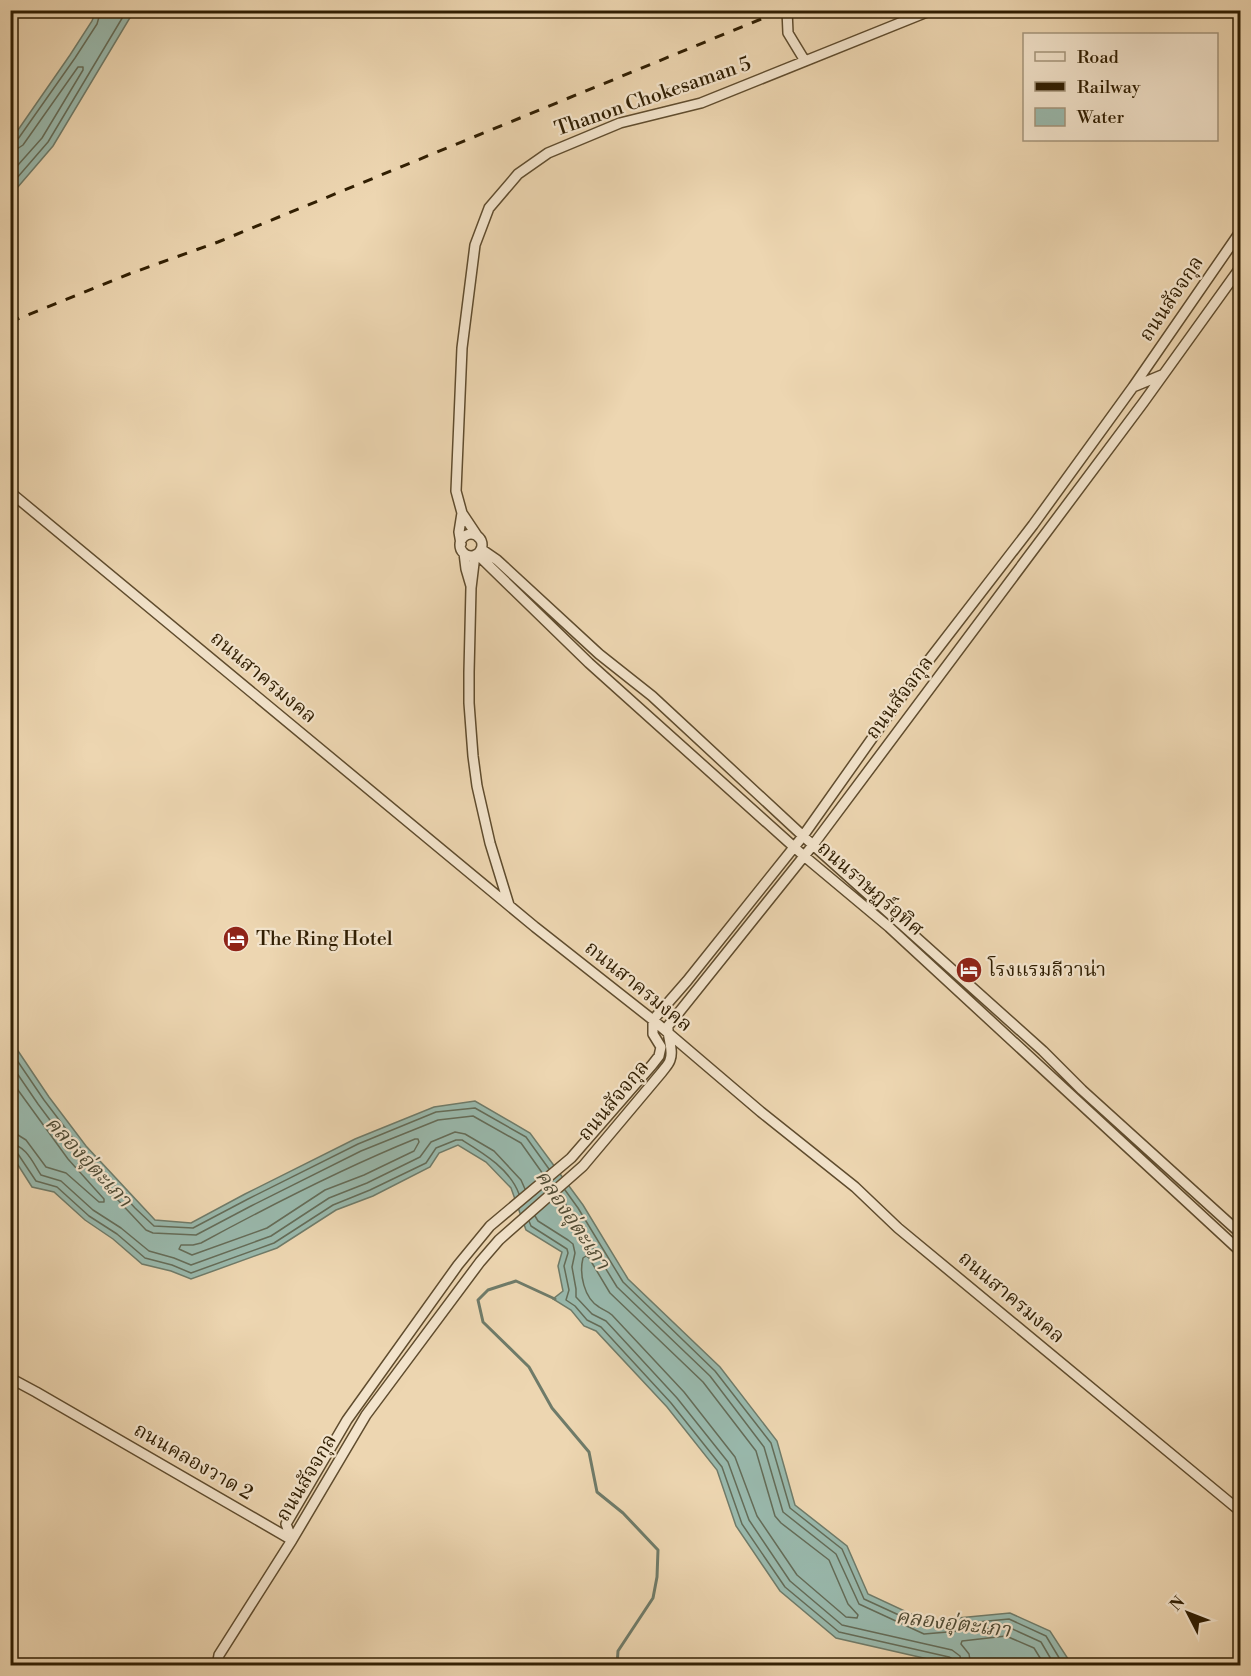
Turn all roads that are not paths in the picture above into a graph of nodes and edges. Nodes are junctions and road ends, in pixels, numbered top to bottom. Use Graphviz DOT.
graph roads {
  1 [pos="787,10"];
  2 [pos="932,10"];
  3 [pos="805,61"];
  4 [pos="1240,232"];
  5 [pos="1240,268"];
  6 [pos="1163,375"];
  7 [pos="1133,387"];
  8 [pos="10,492"];
  9 [pos="462,513"];
  10 [pos="478,537"];
  11 [pos="472,551"];
  12 [pos="803,836"];
  13 [pos="813,845"];
  14 [pos="793,846"];
  15 [pos="804,856"];
  16 [pos="509,905"];
  17 [pos="653,1020"];
  18 [pos="667,1033"];
  19 [pos="1107,1120"];
  20 [pos="1240,1233"];
  21 [pos="1240,1251"];
  22 [pos="10,1378"];
  23 [pos="1240,1511"];
  24 [pos="292,1540"];
  25 [pos="217,1665"];
  1 -- 3 [label="street"];
  2 -- 3 [label="street, Thanon Chokesaman 5"];
  3 -- 9 [label="street, Thanon Chokesaman 5"];
  4 -- 7 [label="street, ถนนสัจจกุล"];
  5 -- 6 [label="street, ถนนสัจจกุล"];
  6 -- 7 [label="street"];
  6 -- 13 [label="street, ถนนสัจจกุล"];
  7 -- 12 [label="street, ถนนสัจจกุล"];
  8 -- 16 [label="street, ถนนสาครมงคล"];
  9 -- 10 [label="street"];
  9 -- 11 [label="street"];
  10 -- 11 [label="street"];
  10 -- 11 [label="street"];
  11 -- 12 [label="street, ถนนราษฏร์อุทิศ"];
  11 -- 14 [label="street, ถนนราษฏร์อุทิศ"];
  11 -- 16 [label="street"];
  12 -- 13 [label="street, ถนนราษฏร์อุทิศ"];
  12 -- 14 [label="street, ถนนสัจจกุล"];
  13 -- 15 [label="street, ถนนสัจจกุล"];
  13 -- 19 [label="street, ถนนราษฏร์อุทิศ"];
  14 -- 15 [label="street, ถนนราษฏร์อุทิศ"];
  14 -- 17 [label="street, ถนนสัจจกุล"];
  15 -- 18 [label="street, ถนนสัจจกุล"];
  15 -- 19 [label="street, ถนนราษฏร์อุทิศ"];
  16 -- 17 [label="street, ถนนสาครมงคล"];
  17 -- 18 [label="street, ถนนสาครมงคล"];
  17 -- 24 [label="street, ถนนสัจจกุล"];
  18 -- 23 [label="street, ถนนสาครมงคล"];
  18 -- 24 [label="street, ถนนสัจจกุล"];
  19 -- 20 [label="street, ถนนราษฏร์อุทิศ"];
  19 -- 21 [label="street, ถนนราษฏร์อุทิศ"];
  22 -- 24 [label="street, ถนนคลองวาด 2"];
  24 -- 25 [label="street"];
}
